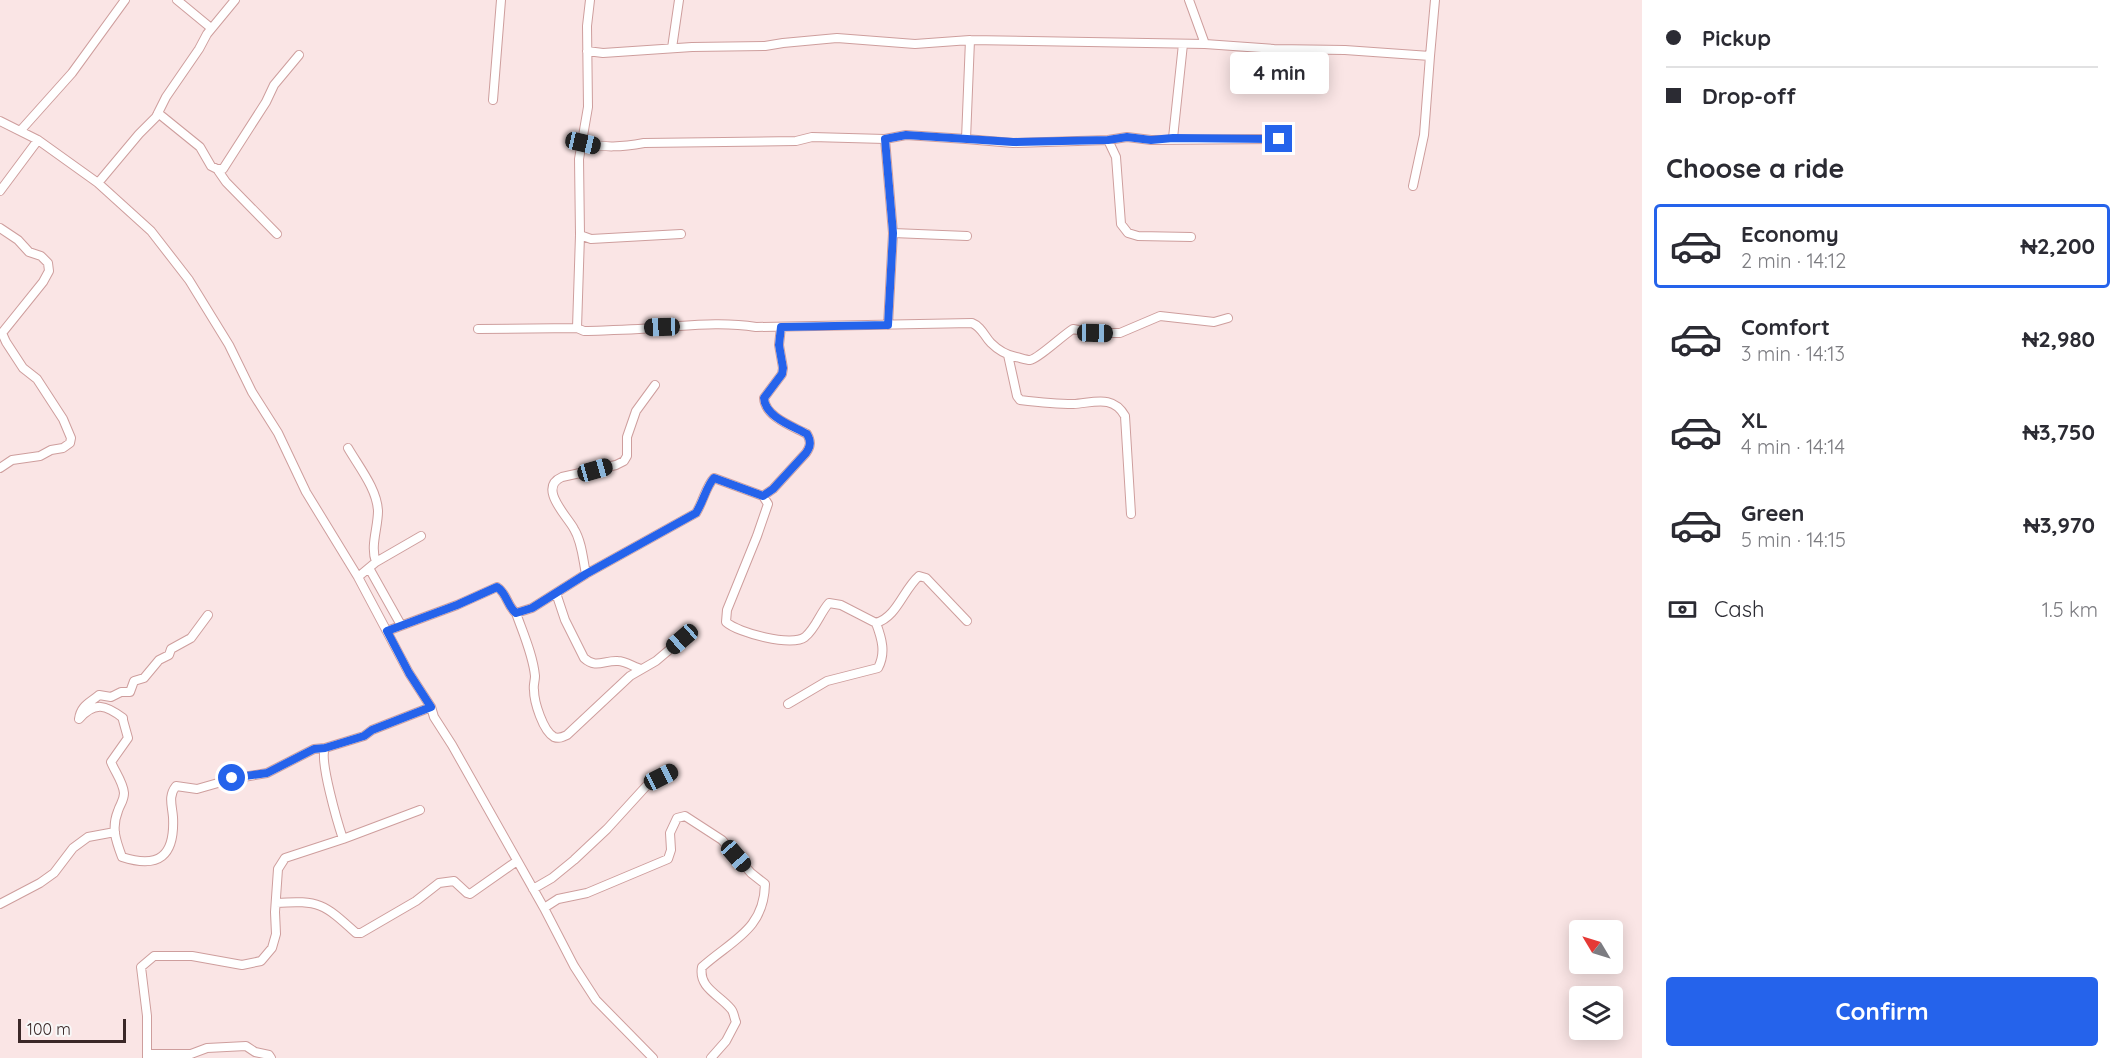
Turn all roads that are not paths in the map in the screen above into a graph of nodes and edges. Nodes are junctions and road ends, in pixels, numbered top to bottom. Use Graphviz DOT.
graph roads {
  1 [pos="125,0"];
  2 [pos="177,0"];
  3 [pos="235,0"];
  4 [pos="501,0"];
  5 [pos="590,0"];
  6 [pos="679,0"];
  7 [pos="1189,0"];
  8 [pos="1435,0"];
  9 [pos="211,28"];
  10 [pos="970,40"];
  11 [pos="1183,44"];
  12 [pos="1205,44"];
  13 [pos="672,48"];
  14 [pos="587,51"];
  15 [pos="299,55"];
  16 [pos="1430,56"];
  17 [pos="493,100"];
  18 [pos="158,113"];
  19 [pos="0,121"];
  20 [pos="170,123"];
  21 [pos="149,125"];
  22 [pos="21,130"];
  23 [pos="1173,138"];
  24 [pos="885,139"];
  25 [pos="966,139"];
  26 [pos="1279,139"];
  27 [pos="38,140"];
  28 [pos="1108,140"];
  29 [pos="583,143"];
  30 [pos="217,169"];
  31 [pos="98,183"];
  32 [pos="1413,186"];
  33 [pos="0,191"];
  34 [pos="0,228"];
  35 [pos="893,233"];
  36 [pos="278,234"];
  37 [pos="681,234"];
  38 [pos="580,235"];
  39 [pos="968,236"];
  40 [pos="1191,237"];
  41 [pos="1228,318"];
  42 [pos="888,325"];
  43 [pos="781,327"];
  44 [pos="577,328"];
  45 [pos="478,329"];
  46 [pos="1008,355"];
  47 [pos="655,385"];
  48 [pos="348,448"];
  49 [pos="0,468"];
  50 [pos="763,496"];
  51 [pos="1131,514"];
  52 [pos="422,536"];
  53 [pos="372,565"];
  54 [pos="586,574"];
  55 [pos="358,577"];
  56 [pos="556,594"];
  57 [pos="516,613"];
  58 [pos="208,615"];
  59 [pos="967,621"];
  60 [pos="876,623"];
  61 [pos="401,625"];
  62 [pos="387,631"];
  63 [pos="682,639"];
  64 [pos="641,669"];
  65 [pos="788,704"];
  66 [pos="431,707"];
  67 [pos="325,748"];
  68 [pos="673,771"];
  69 [pos="420,810"];
  70 [pos="115,832"];
  71 [pos="343,839"];
  72 [pos="517,861"];
  73 [pos="533,889"];
  74 [pos="276,903"];
  75 [pos="0,904"];
  76 [pos="544,908"];
  77 [pos="147,1056"];
  78 [pos="271,1058"];
  79 [pos="653,1058"];
  80 [pos="711,1058"];
  1 -- 22 [label="street"];
  2 -- 9 [label="street"];
  3 -- 9 [label="street"];
  4 -- 17 [label="street"];
  5 -- 14 [label="street"];
  6 -- 13 [label="street"];
  7 -- 12 [label="street"];
  8 -- 16 [label="street"];
  9 -- 18 [label="street"];
  10 -- 11 [label="street"];
  10 -- 13 [label="street"];
  10 -- 25 [label="street"];
  11 -- 12 [label="street"];
  11 -- 23 [label="street"];
  12 -- 16 [label="street"];
  13 -- 14 [label="street"];
  14 -- 29 [label="street"];
  15 -- 30 [label="street"];
  16 -- 32 [label="street"];
  18 -- 20 [label="street"];
  18 -- 21 [label="street"];
  19 -- 22 [label="street"];
  20 -- 21 [label="street"];
  20 -- 30 [label="street"];
  21 -- 31 [label="street"];
  22 -- 27 [label="street"];
  23 -- 26 [label="street"];
  23 -- 28 [label="street"];
  24 -- 25 [label="street"];
  24 -- 29 [label="street"];
  24 -- 35 [label="street"];
  25 -- 28 [label="street"];
  27 -- 31 [label="street"];
  27 -- 33 [label="street"];
  28 -- 40 [label="street"];
  29 -- 38 [label="street"];
  30 -- 36 [label="street"];
  31 -- 55 [label="street"];
  34 -- 49 [label="street"];
  35 -- 39 [label="street"];
  35 -- 42 [label="street"];
  37 -- 38 [label="street"];
  38 -- 44 [label="street"];
  41 -- 46 [label="street"];
  42 -- 43 [label="street"];
  42 -- 46 [label="street"];
  43 -- 44 [label="street"];
  43 -- 50 [label="street"];
  44 -- 45 [label="street"];
  46 -- 51 [label="street"];
  47 -- 54 [label="street"];
  48 -- 53 [label="street"];
  50 -- 54 [label="street"];
  50 -- 60 [label="street"];
  52 -- 53 [label="street"];
  53 -- 55 [label="street"];
  53 -- 61 [label="street"];
  54 -- 56 [label="street"];
  55 -- 62 [label="street"];
  56 -- 57 [label="street"];
  56 -- 64 [label="street"];
  57 -- 61 [label="street"];
  57 -- 64 [label="street"];
  58 -- 70 [label="street"];
  59 -- 60 [label="street"];
  60 -- 65 [label="street"];
  61 -- 62 [label="street"];
  62 -- 66 [label="street"];
  63 -- 64 [label="street"];
  66 -- 67 [label="street"];
  66 -- 72 [label="street"];
  67 -- 70 [label="street"];
  67 -- 71 [label="street"];
  68 -- 73 [label="street"];
  69 -- 71 [label="street"];
  70 -- 75 [label="street"];
  71 -- 74 [label="street"];
  72 -- 73 [label="street"];
  72 -- 74 [label="street"];
  73 -- 76 [label="street"];
  74 -- 77 [label="street"];
  76 -- 79 [label="street"];
  76 -- 80 [label="street"];
  77 -- 78 [label="street"];
}
